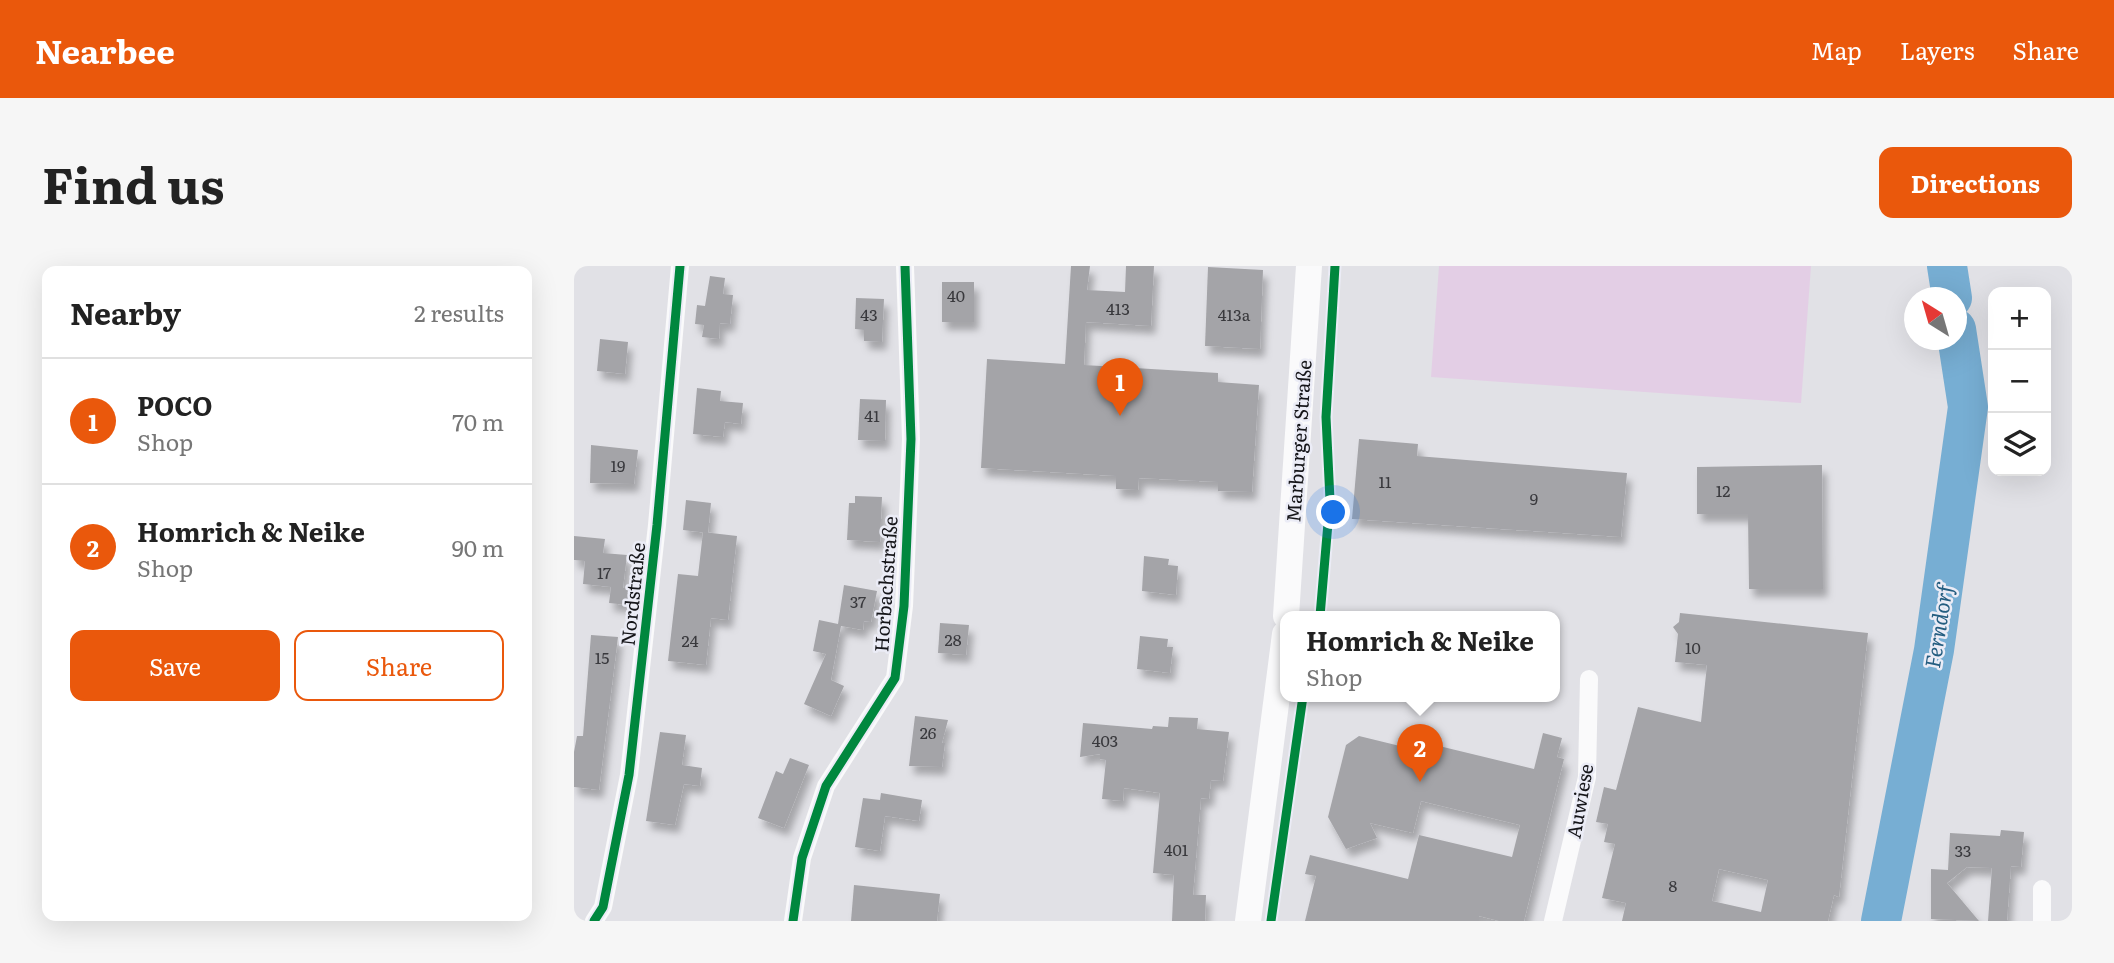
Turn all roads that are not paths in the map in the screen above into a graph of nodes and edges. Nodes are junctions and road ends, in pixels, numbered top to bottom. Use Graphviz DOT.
graph roads {
  1 [pos="680,266"];
  2 [pos="905,266"];
  3 [pos="1309,266"];
  4 [pos="1286,611"];
  5 [pos="1280,673"];
  6 [pos="1589,679"];
  7 [pos="2042,890"];
  8 [pos="594,921"];
  9 [pos="793,921"];
  10 [pos="1248,921"];
  11 [pos="1553,921"];
  12 [pos="2042,921"];
  1 -- 8 [label="street, Nordstraße"];
  2 -- 9 [label="street, Horbachstraße"];
  3 -- 4 [label="main road, Marburger Straße"];
  5 -- 10 [label="main road"];
  6 -- 11 [label="street, Auwiese"];
  7 -- 12 [label="street"];
}
